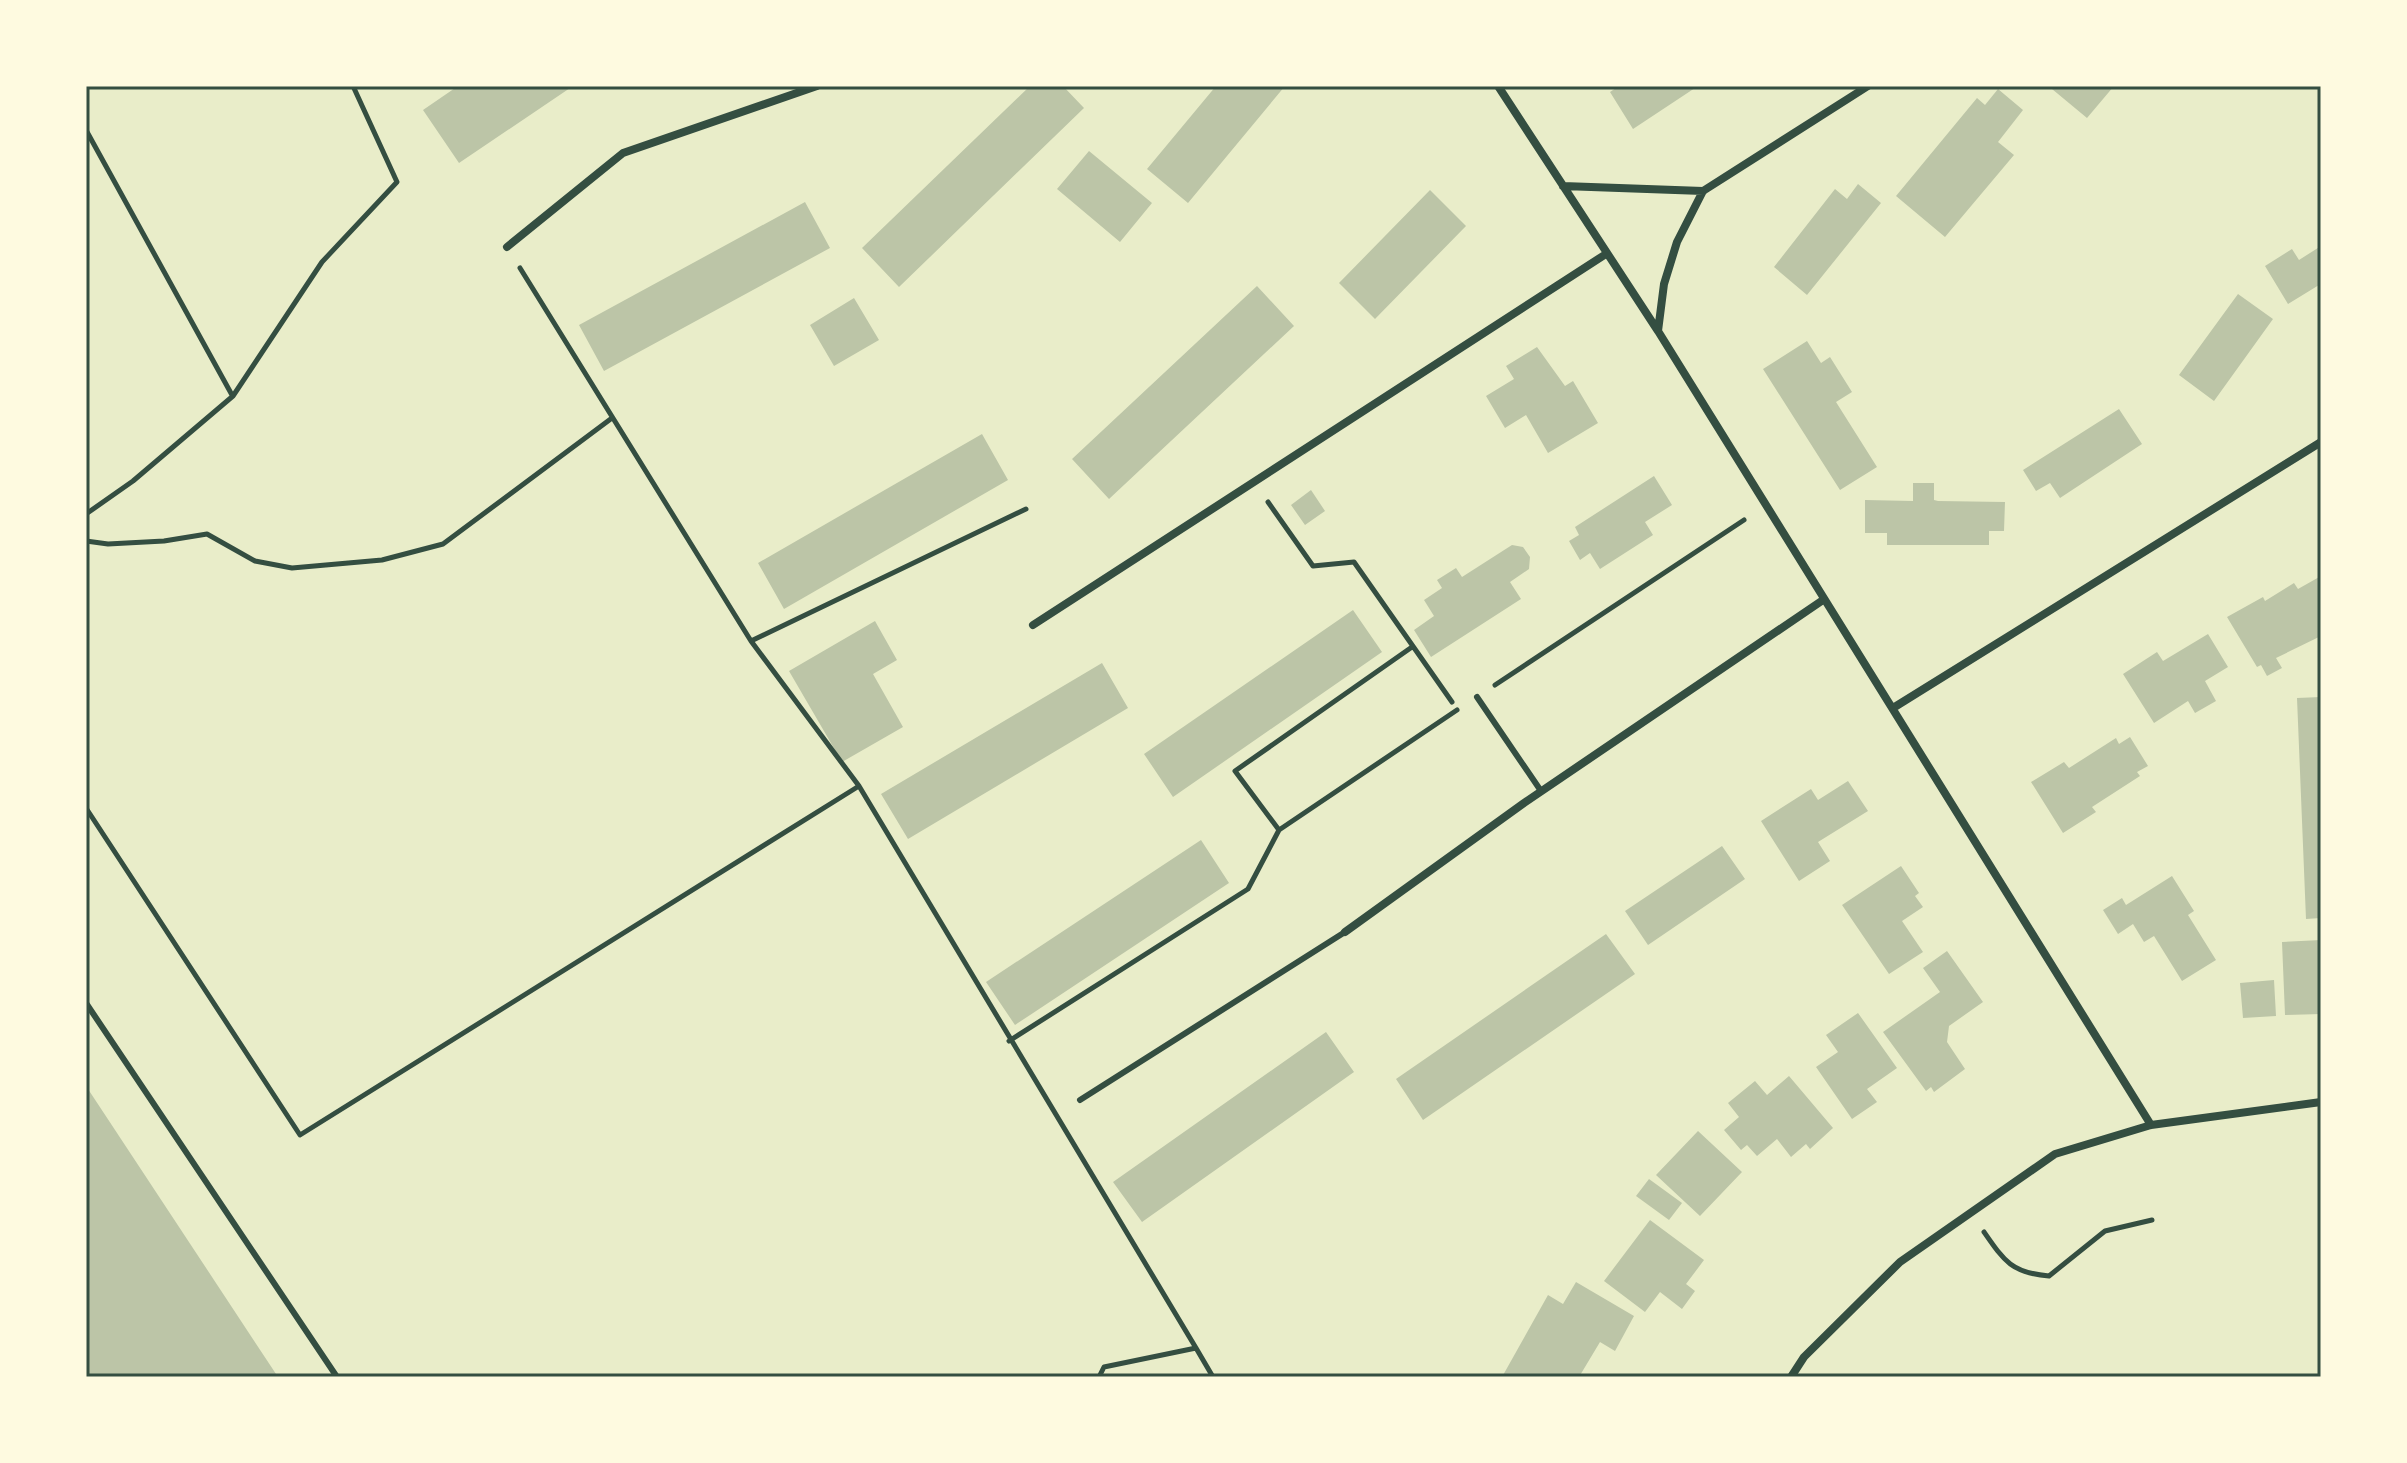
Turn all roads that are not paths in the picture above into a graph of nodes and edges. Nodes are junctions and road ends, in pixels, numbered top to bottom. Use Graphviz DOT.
graph roads {
  1 [pos="817,86"];
  2 [pos="1498,86"];
  3 [pos="1868,86"];
  4 [pos="1563,186"];
  5 [pos="1703,191"];
  6 [pos="507,247"];
  7 [pos="1606,254"];
  8 [pos="1658,331"];
  9 [pos="2321,442"];
  10 [pos="1823,600"];
  11 [pos="1033,625"];
  12 [pos="1477,697"];
  13 [pos="1893,708"];
  14 [pos="1541,791"];
  15 [pos="1345,932"];
  16 [pos="86,1003"];
  17 [pos="1080,1100"];
  18 [pos="2321,1102"];
  19 [pos="2151,1125"];
  20 [pos="337,1377"];
  21 [pos="1791,1377"];
  1 -- 6 [label="street"];
  2 -- 4 [label="street"];
  3 -- 5 [label="street"];
  4 -- 5 [label="street"];
  4 -- 7 [label="street"];
  5 -- 8 [label="street"];
  7 -- 8 [label="street"];
  7 -- 11 [label="street"];
  8 -- 10 [label="street"];
  9 -- 13 [label="street"];
  10 -- 13 [label="street"];
  10 -- 14 [label="street"];
  12 -- 14 [label="lane"];
  13 -- 19 [label="street"];
  14 -- 15 [label="street"];
  15 -- 17 [label="lane"];
  16 -- 20 [label="lane"];
  18 -- 19 [label="street"];
  19 -- 21 [label="street"];
}
